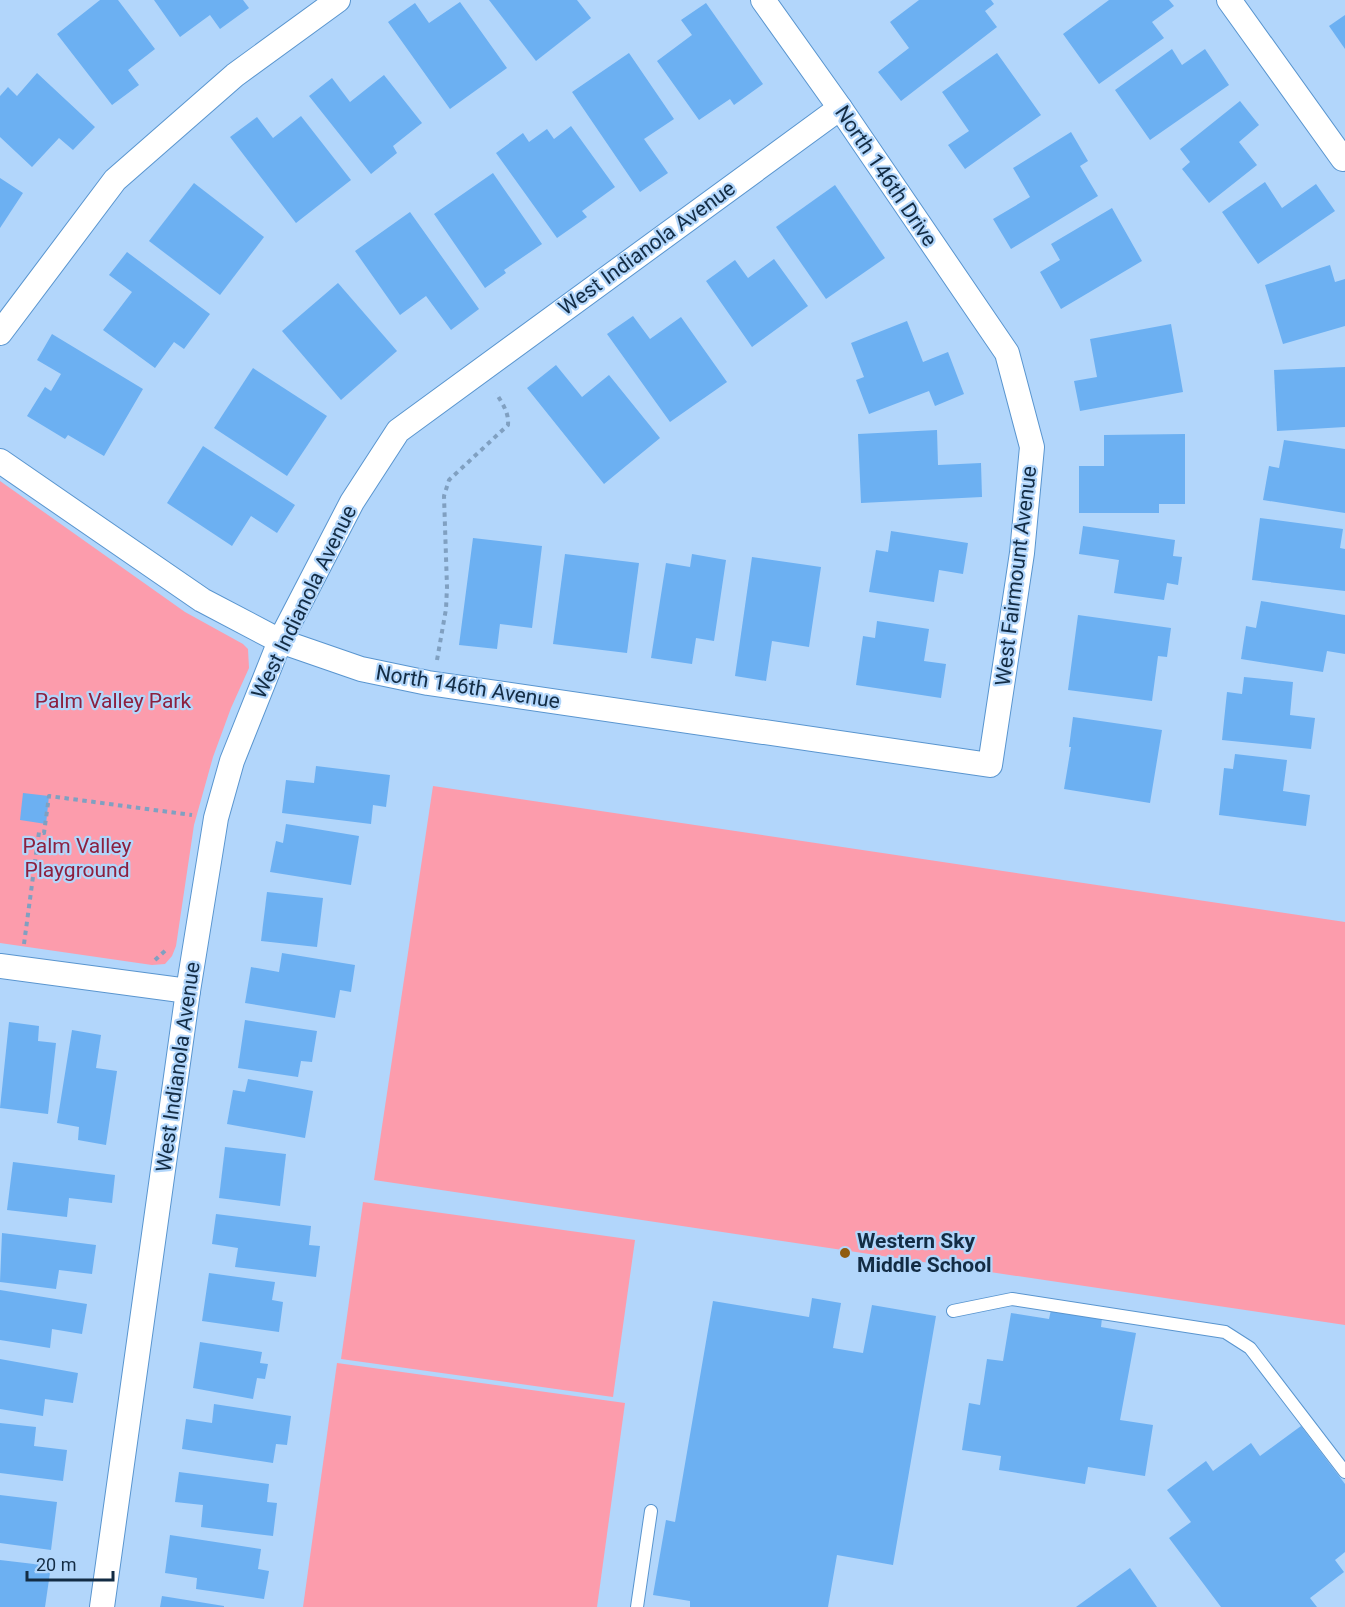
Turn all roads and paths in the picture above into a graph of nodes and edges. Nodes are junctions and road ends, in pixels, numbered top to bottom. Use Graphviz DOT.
graph roads {
  1 [pos="338,0"];
  2 [pos="762,0"];
  3 [pos="1229,0"];
  4 [pos="840,108"];
  5 [pos="1344,160"];
  6 [pos="0,333"];
  7 [pos="1007,353"];
  8 [pos="480,370"];
  9 [pos="0,460"];
  10 [pos="280,641"];
  11 [pos="433,683"];
  12 [pos="990,765"];
  13 [pos="191,826"];
  14 [pos="16,943"];
  15 [pos="24,944"];
  16 [pos="171,946"];
  17 [pos="153,962"];
  18 [pos="10,968"];
  19 [pos="188,991"];
  20 [pos="953,1311"];
  21 [pos="1345,1472"];
  22 [pos="651,1511"];
  23 [pos="102,1607"];
  24 [pos="637,1607"];
  1 -- 6 [label="street"];
  2 -- 4 [label="street, North 146th Drive"];
  3 -- 5 [label="street"];
  4 -- 7 [label="street, North 146th Drive"];
  4 -- 8 [label="street, West Indianola Avenue"];
  7 -- 12 [label="street, West Fairmount Avenue"];
  8 -- 10 [label="street, West Indianola Avenue"];
  8 -- 11 [label="path"];
  9 -- 10 [label="street, North 146th Avenue"];
  10 -- 11 [label="street, North 146th Avenue"];
  10 -- 19 [label="street, West Indianola Avenue"];
  11 -- 12 [label="street, North 146th Avenue"];
  13 -- 15 [label="path"];
  14 -- 15 [label="path"];
  15 -- 18 [label="path"];
  16 -- 17 [label="path"];
  18 -- 19 [label="street"];
  19 -- 23 [label="street, West Indianola Avenue"];
  20 -- 21 [label="lane"];
  22 -- 24 [label="lane"];
}
